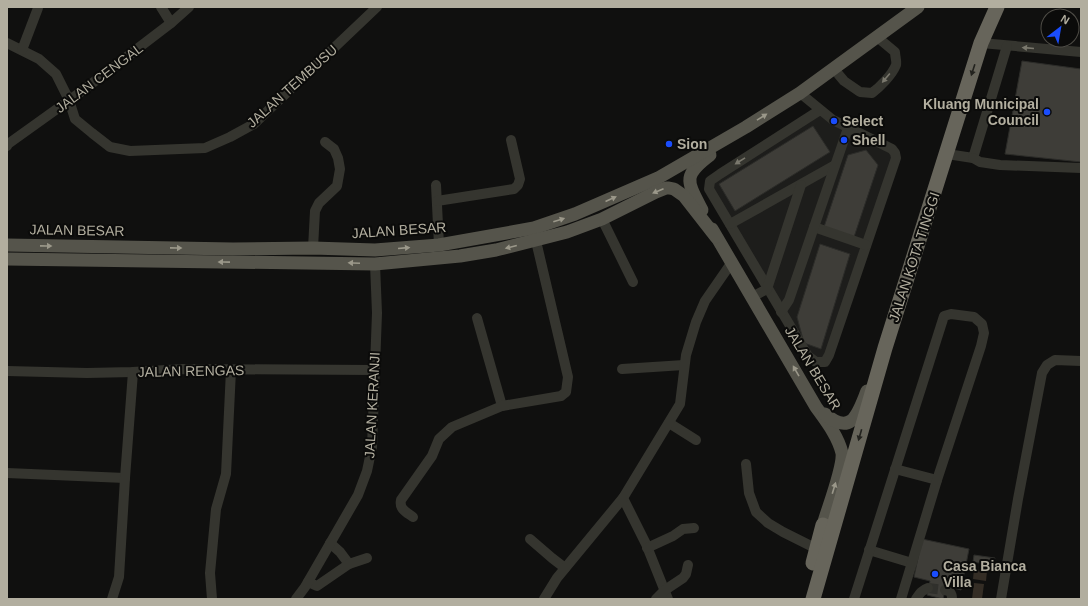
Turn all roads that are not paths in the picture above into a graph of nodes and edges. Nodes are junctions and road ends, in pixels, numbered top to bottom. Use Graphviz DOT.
graph roads {
  1 [pos="160,7"];
  2 [pos="189,7"];
  3 [pos="377,7"];
  4 [pos="905,7"];
  5 [pos="918,7"];
  6 [pos="989,7"];
  7 [pos="997,7"];
  8 [pos="38,8"];
  9 [pos="171,23"];
  10 [pos="877,37"];
  11 [pos="7,43"];
  12 [pos="981,44"];
  13 [pos="1007,46"];
  14 [pos="22,50"];
  15 [pos="1081,52"];
  16 [pos="834,69"];
  17 [pos="800,94"];
  18 [pos="69,100"];
  19 [pos="820,110"];
  20 [pos="746,127"];
  21 [pos="848,128"];
  22 [pos="511,140"];
  23 [pos="325,142"];
  24 [pos="7,146"];
  25 [pos="947,154"];
  26 [pos="973,158"];
  27 [pos="835,165"];
  28 [pos="1081,168"];
  29 [pos="801,184"];
  30 [pos="436,185"];
  31 [pos="437,201"];
  32 [pos="602,219"];
  33 [pos="730,224"];
  34 [pos="814,227"];
  35 [pos="716,237"];
  36 [pos="536,240"];
  37 [pos="439,244"];
  38 [pos="7,245"];
  39 [pos="866,245"];
  40 [pos="313,248"];
  41 [pos="7,259"];
  42 [pos="732,262"];
  43 [pos="374,264"];
  44 [pos="633,282"];
  45 [pos="767,289"];
  46 [pos="752,298"];
  47 [pos="781,312"];
  48 [pos="477,318"];
  49 [pos="885,348"];
  50 [pos="1081,361"];
  51 [pos="684,365"];
  52 [pos="622,369"];
  53 [pos="231,370"];
  54 [pos="374,370"];
  55 [pos="7,371"];
  56 [pos="133,372"];
  57 [pos="502,406"];
  58 [pos="816,407"];
  59 [pos="669,423"];
  60 [pos="696,440"];
  61 [pos="746,464"];
  62 [pos="895,469"];
  63 [pos="7,473"];
  64 [pos="125,478"];
  65 [pos="937,480"];
  66 [pos="623,498"];
  67 [pos="413,517"];
  68 [pos="823,525"];
  69 [pos="694,528"];
  70 [pos="530,539"];
  71 [pos="330,543"];
  72 [pos="647,548"];
  73 [pos="817,549"];
  74 [pos="869,550"];
  75 [pos="367,558"];
  76 [pos="912,563"];
  77 [pos="349,564"];
  78 [pos="688,565"];
  79 [pos="565,568"];
  80 [pos="308,582"];
  81 [pos="928,588"];
  82 [pos="945,590"];
  83 [pos="666,594"];
  84 [pos="112,599"];
  85 [pos="212,599"];
  86 [pos="296,599"];
  87 [pos="544,599"];
  88 [pos="656,599"];
  89 [pos="803,599"];
  90 [pos="813,599"];
  91 [pos="854,599"];
  92 [pos="901,599"];
  93 [pos="916,599"];
  94 [pos="952,599"];
  95 [pos="1001,599"];
  1 -- 9 [label="street"];
  2 -- 9 [label="street, JALAN CENGAL"];
  3 -- 18 [label="street, JALAN TEMBUSU"];
  4 -- 10 [label="main road, JALAN BESAR"];
  5 -- 10 [label="main road, JALAN BESAR"];
  6 -- 12 [label="main road"];
  7 -- 12 [label="highway, JALAN KOTA TINGGI"];
  8 -- 14 [label="street"];
  9 -- 18 [label="street, JALAN CENGAL"];
  10 -- 16 [label="main road, JALAN BESAR"];
  10 -- 16 [label="street, one-way"];
  11 -- 14 [label="street, JALAN TEMBUSU"];
  12 -- 13 [label="street"];
  12 -- 25 [label="highway, JALAN KOTA TINGGI, one-way"];
  15 -- 13 [label="street, one-way"];
  13 -- 26 [label="street"];
  14 -- 18 [label="street, JALAN TEMBUSU"];
  16 -- 17 [label="main road, JALAN BESAR"];
  17 -- 19 [label="street"];
  20 -- 17 [label="main road, JALAN BESAR, one-way"];
  18 -- 24 [label="street, JALAN CENGAL"];
  19 -- 21 [label="street"];
  19 -- 33 [label="street, one-way"];
  20 -- 35 [label="main road, JALAN BESAR"];
  37 -- 20 [label="main road, JALAN BESAR, one-way"];
  21 -- 27 [label="street"];
  21 -- 39 [label="street"];
  22 -- 31 [label="street"];
  23 -- 40 [label="street"];
  25 -- 26 [label="street"];
  25 -- 49 [label="highway, JALAN KOTA TINGGI"];
  26 -- 28 [label="street"];
  27 -- 29 [label="street"];
  27 -- 34 [label="street"];
  29 -- 33 [label="street"];
  29 -- 45 [label="street"];
  30 -- 31 [label="street"];
  31 -- 37 [label="street"];
  35 -- 32 [label="main road, JALAN BESAR, one-way"];
  32 -- 36 [label="main road, JALAN BESAR"];
  32 -- 44 [label="street"];
  33 -- 45 [label="street"];
  34 -- 39 [label="street"];
  34 -- 47 [label="street"];
  35 -- 42 [label="main road, JALAN BESAR"];
  36 -- 43 [label="main road, JALAN BESAR, one-way"];
  36 -- 57 [label="street"];
  40 -- 37 [label="main road, JALAN BESAR, one-way"];
  38 -- 40 [label="main road, JALAN BESAR, one-way"];
  39 -- 47 [label="street"];
  43 -- 41 [label="main road, JALAN BESAR, one-way"];
  42 -- 46 [label="main road, JALAN BESAR"];
  42 -- 51 [label="street"];
  43 -- 54 [label="street, JALAN KERANJI"];
  45 -- 46 [label="street"];
  45 -- 47 [label="street"];
  58 -- 46 [label="main road, JALAN BESAR, one-way"];
  48 -- 57 [label="street"];
  49 -- 58 [label="main road"];
  49 -- 90 [label="highway, JALAN KOTA TINGGI, one-way"];
  50 -- 95 [label="street"];
  51 -- 52 [label="street"];
  51 -- 59 [label="street"];
  53 -- 54 [label="street, JALAN RENGAS"];
  53 -- 56 [label="street, JALAN RENGAS"];
  53 -- 85 [label="street"];
  54 -- 71 [label="street, JALAN KERANJI"];
  55 -- 56 [label="street, JALAN RENGAS"];
  56 -- 64 [label="street"];
  57 -- 67 [label="street"];
  68 -- 58 [label="main road, JALAN BESAR, one-way"];
  59 -- 60 [label="street"];
  59 -- 66 [label="street"];
  61 -- 73 [label="street"];
  62 -- 65 [label="street"];
  62 -- 65 [label="street"];
  62 -- 74 [label="street"];
  63 -- 64 [label="street"];
  64 -- 84 [label="street"];
  65 -- 76 [label="street"];
  66 -- 72 [label="street"];
  66 -- 79 [label="street"];
  68 -- 73 [label="highway"];
  69 -- 72 [label="street"];
  70 -- 79 [label="street"];
  71 -- 77 [label="street"];
  71 -- 80 [label="street, JALAN KERANJI"];
  72 -- 83 [label="street"];
  73 -- 89 [label="highway"];
  74 -- 76 [label="street"];
  74 -- 91 [label="street"];
  75 -- 77 [label="street"];
  76 -- 92 [label="street"];
  77 -- 80 [label="street"];
  78 -- 83 [label="street"];
  79 -- 87 [label="street"];
  80 -- 86 [label="street, JALAN KERANJI"];
  81 -- 93 [label="street"];
  82 -- 94 [label="street"];
  83 -- 88 [label="street"];
}
